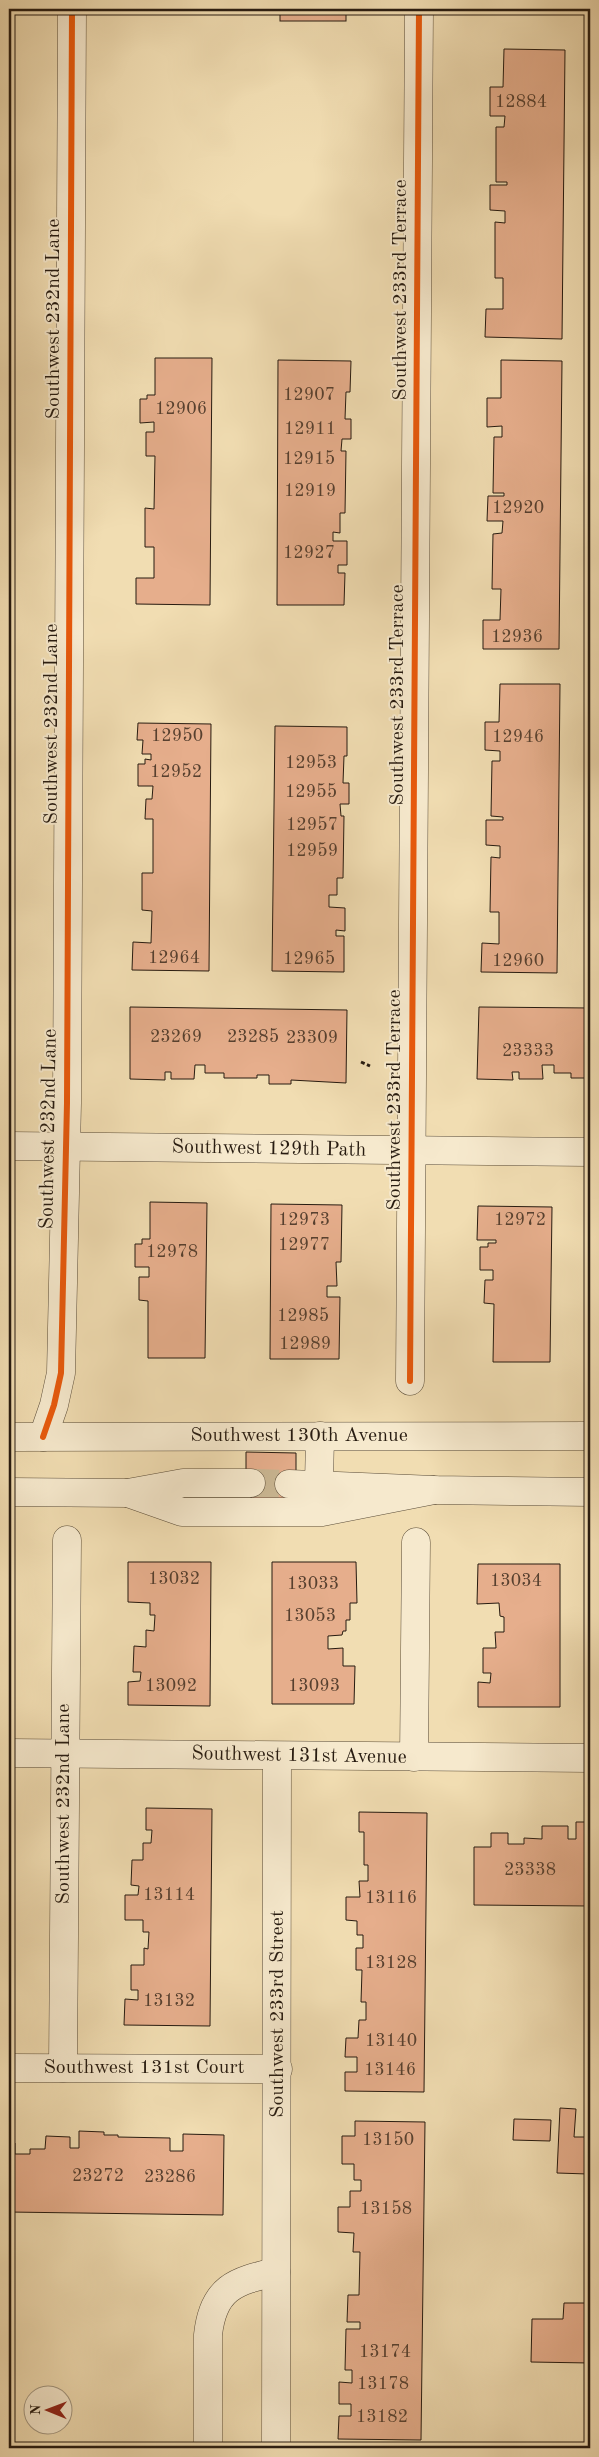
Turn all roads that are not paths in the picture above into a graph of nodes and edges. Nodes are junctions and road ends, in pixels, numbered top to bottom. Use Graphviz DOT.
graph roads {
  1 [pos="72,9"];
  2 [pos="419,9"];
  3 [pos="9,1146"];
  4 [pos="66,1147"];
  5 [pos="411,1151"];
  6 [pos="590,1152"];
  7 [pos="410,1381"];
  8 [pos="320,1436"];
  9 [pos="590,1436"];
  10 [pos="9,1437"];
  11 [pos="43,1437"];
  12 [pos="251,1484"];
  13 [pos="289,1484"];
  14 [pos="319,1484"];
  15 [pos="434,1490"];
  16 [pos="9,1492"];
  17 [pos="590,1492"];
  18 [pos="128,1493"];
  19 [pos="67,1540"];
  20 [pos="416,1542"];
  21 [pos="9,1753"];
  22 [pos="65,1754"];
  23 [pos="278,1756"];
  24 [pos="414,1757"];
  25 [pos="590,1758"];
  26 [pos="9,2068"];
  27 [pos="63,2068"];
  28 [pos="278,2069"];
  29 [pos="276,2272"];
  30 [pos="276,2445"];
  31 [pos="208,2448"];
  1 -- 4 [label="street, Southwest 232nd Lane"];
  2 -- 5 [label="street, Southwest 233rd Terrace"];
  3 -- 4 [label="street, Southwest 129th Path"];
  4 -- 5 [label="street, Southwest 129th Path"];
  4 -- 11 [label="street, Southwest 232nd Lane"];
  5 -- 6 [label="street, Southwest 129th Path"];
  5 -- 7 [label="street, Southwest 233rd Terrace"];
  8 -- 9 [label="street, Southwest 130th Avenue"];
  8 -- 11 [label="street, Southwest 130th Avenue"];
  8 -- 14 [label="street"];
  10 -- 11 [label="street, Southwest 130th Avenue"];
  12 -- 18 [label="street"];
  13 -- 14 [label="street"];
  14 -- 15 [label="street"];
  15 -- 17 [label="street"];
  15 -- 18 [label="street"];
  16 -- 18 [label="street"];
  19 -- 22 [label="street, Southwest 232nd Lane"];
  20 -- 24 [label="street"];
  21 -- 22 [label="street, Southwest 131st Avenue"];
  22 -- 23 [label="street, Southwest 131st Avenue"];
  22 -- 27 [label="street, Southwest 232nd Lane"];
  23 -- 24 [label="street, Southwest 131st Avenue"];
  23 -- 28 [label="street, Southwest 233rd Street"];
  24 -- 25 [label="street, Southwest 131st Avenue"];
  26 -- 27 [label="street, Southwest 131st Court"];
  27 -- 28 [label="street, Southwest 131st Court"];
  28 -- 29 [label="street, Southwest 233rd Street"];
  29 -- 30 [label="street, Southwest 233rd Street"];
  29 -- 31 [label="street"];
}
